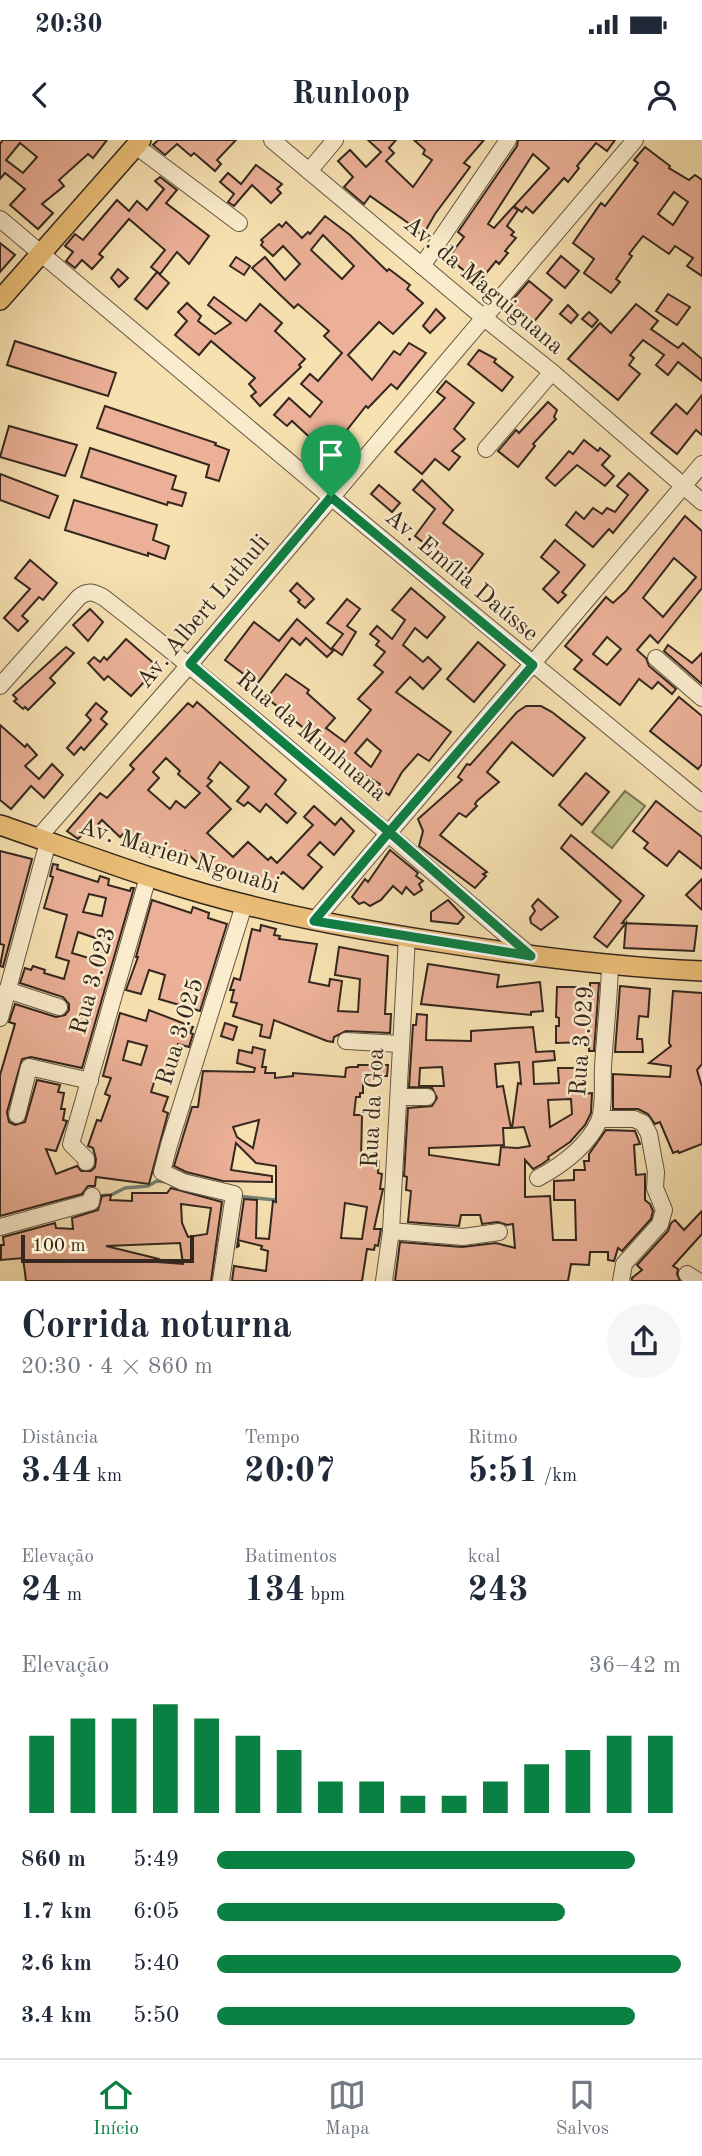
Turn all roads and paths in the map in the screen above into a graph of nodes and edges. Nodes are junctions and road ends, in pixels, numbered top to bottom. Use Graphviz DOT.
graph roads {
  1 [pos="272,140"];
  2 [pos="335,140"];
  3 [pos="508,140"];
  4 [pos="635,140"];
  5 [pos="138,143"];
  6 [pos="309,171"];
  7 [pos="0,219"];
  8 [pos="239,223"];
  9 [pos="41,253"];
  10 [pos="422,266"];
  11 [pos="0,300"];
  12 [pos="483,317"];
  13 [pos="552,372"];
  14 [pos="486,449"];
  15 [pos="702,464"];
  16 [pos="683,487"];
  17 [pos="331,497"];
  18 [pos="702,502"];
  19 [pos="656,658"];
  20 [pos="190,664"];
  21 [pos="533,665"];
  22 [pos="0,686"];
  23 [pos="702,698"];
  24 [pos="702,803"];
  25 [pos="0,825"];
  26 [pos="389,832"];
  27 [pos="43,840"];
  28 [pos="148,877"];
  29 [pos="244,905"];
  30 [pos="314,921"];
  31 [pos="407,937"];
  32 [pos="531,956"];
  33 [pos="610,966"];
  34 [pos="702,971"];
  35 [pos="7,990"];
  36 [pos="59,1007"];
  37 [pos="0,1018"];
  38 [pos="346,1041"];
  39 [pos="400,1044"];
  40 [pos="90,1081"];
  41 [pos="399,1097"];
  42 [pos="427,1097"];
  43 [pos="17,1115"];
  44 [pos="600,1119"];
  45 [pos="86,1162"];
  46 [pos="538,1178"];
  47 [pos="92,1196"];
  48 [pos="0,1227"];
  49 [pos="391,1231"];
  50 [pos="499,1232"];
  51 [pos="221,1281"];
  52 [pos="384,1281"];
  53 [pos="621,1281"];
  1 -- 6 [label="street, Av. da Maguiguana"];
  2 -- 6 [label="street"];
  3 -- 10 [label="street"];
  4 -- 12 [label="street, Av. Albert Luthuli"];
  5 -- 8 [label="street"];
  5 -- 9 [label="main road"];
  6 -- 10 [label="street, Av. da Maguiguana"];
  7 -- 9 [label="street, Av. Emília Daússe"];
  9 -- 11 [label="main road"];
  9 -- 17 [label="street, Av. Emília Daússe"];
  10 -- 12 [label="street, Av. da Maguiguana"];
  12 -- 13 [label="street, Av. da Maguiguana"];
  12 -- 17 [label="street, Av. Albert Luthuli"];
  13 -- 14 [label="street"];
  13 -- 16 [label="street, Av. da Maguiguana"];
  15 -- 16 [label="street"];
  16 -- 18 [label="street"];
  16 -- 21 [label="street"];
  17 -- 20 [label="street, Av. Albert Luthuli"];
  17 -- 21 [label="street, Av. Emília Daússe"];
  19 -- 23 [label="street"];
  20 -- 22 [label="street, Rua da Munhuana"];
  20 -- 26 [label="street, Rua da Munhuana"];
  20 -- 27 [label="street, Av. Albert Luthuli"];
  21 -- 24 [label="street, Av. Emília Daússe"];
  21 -- 26 [label="street"];
  25 -- 27 [label="main road, Av. Marien Ngouabi"];
  26 -- 30 [label="street"];
  26 -- 32 [label="street, Rua da Munhuana"];
  27 -- 28 [label="main road, Av. Marien Ngouabi"];
  27 -- 35 [label="street"];
  28 -- 29 [label="main road, Av. Marien Ngouabi"];
  28 -- 40 [label="street, Rua 3.023"];
  29 -- 30 [label="main road, Av. Marien Ngouabi"];
  29 -- 51 [label="street, Rua 3.025"];
  30 -- 31 [label="main road, Av. Marien Ngouabi"];
  31 -- 32 [label="main road, Av. Marien Ngouabi"];
  31 -- 39 [label="street, Rua da Goa"];
  32 -- 33 [label="main road, Av. Marien Ngouabi"];
  33 -- 34 [label="main road, Av. Marien Ngouabi"];
  33 -- 44 [label="street, Rua 3.029"];
  35 -- 36 [label="street"];
  35 -- 37 [label="street"];
  38 -- 39 [label="street"];
  39 -- 41 [label="street, Rua da Goa"];
  40 -- 43 [label="street"];
  40 -- 45 [label="street, Rua 3.023"];
  41 -- 42 [label="street"];
  41 -- 49 [label="street, Rua da Goa"];
  44 -- 46 [label="street"];
  44 -- 53 [label="street"];
  47 -- 48 [label="street"];
  49 -- 50 [label="street"];
  49 -- 52 [label="street, Rua da Goa"];
}
